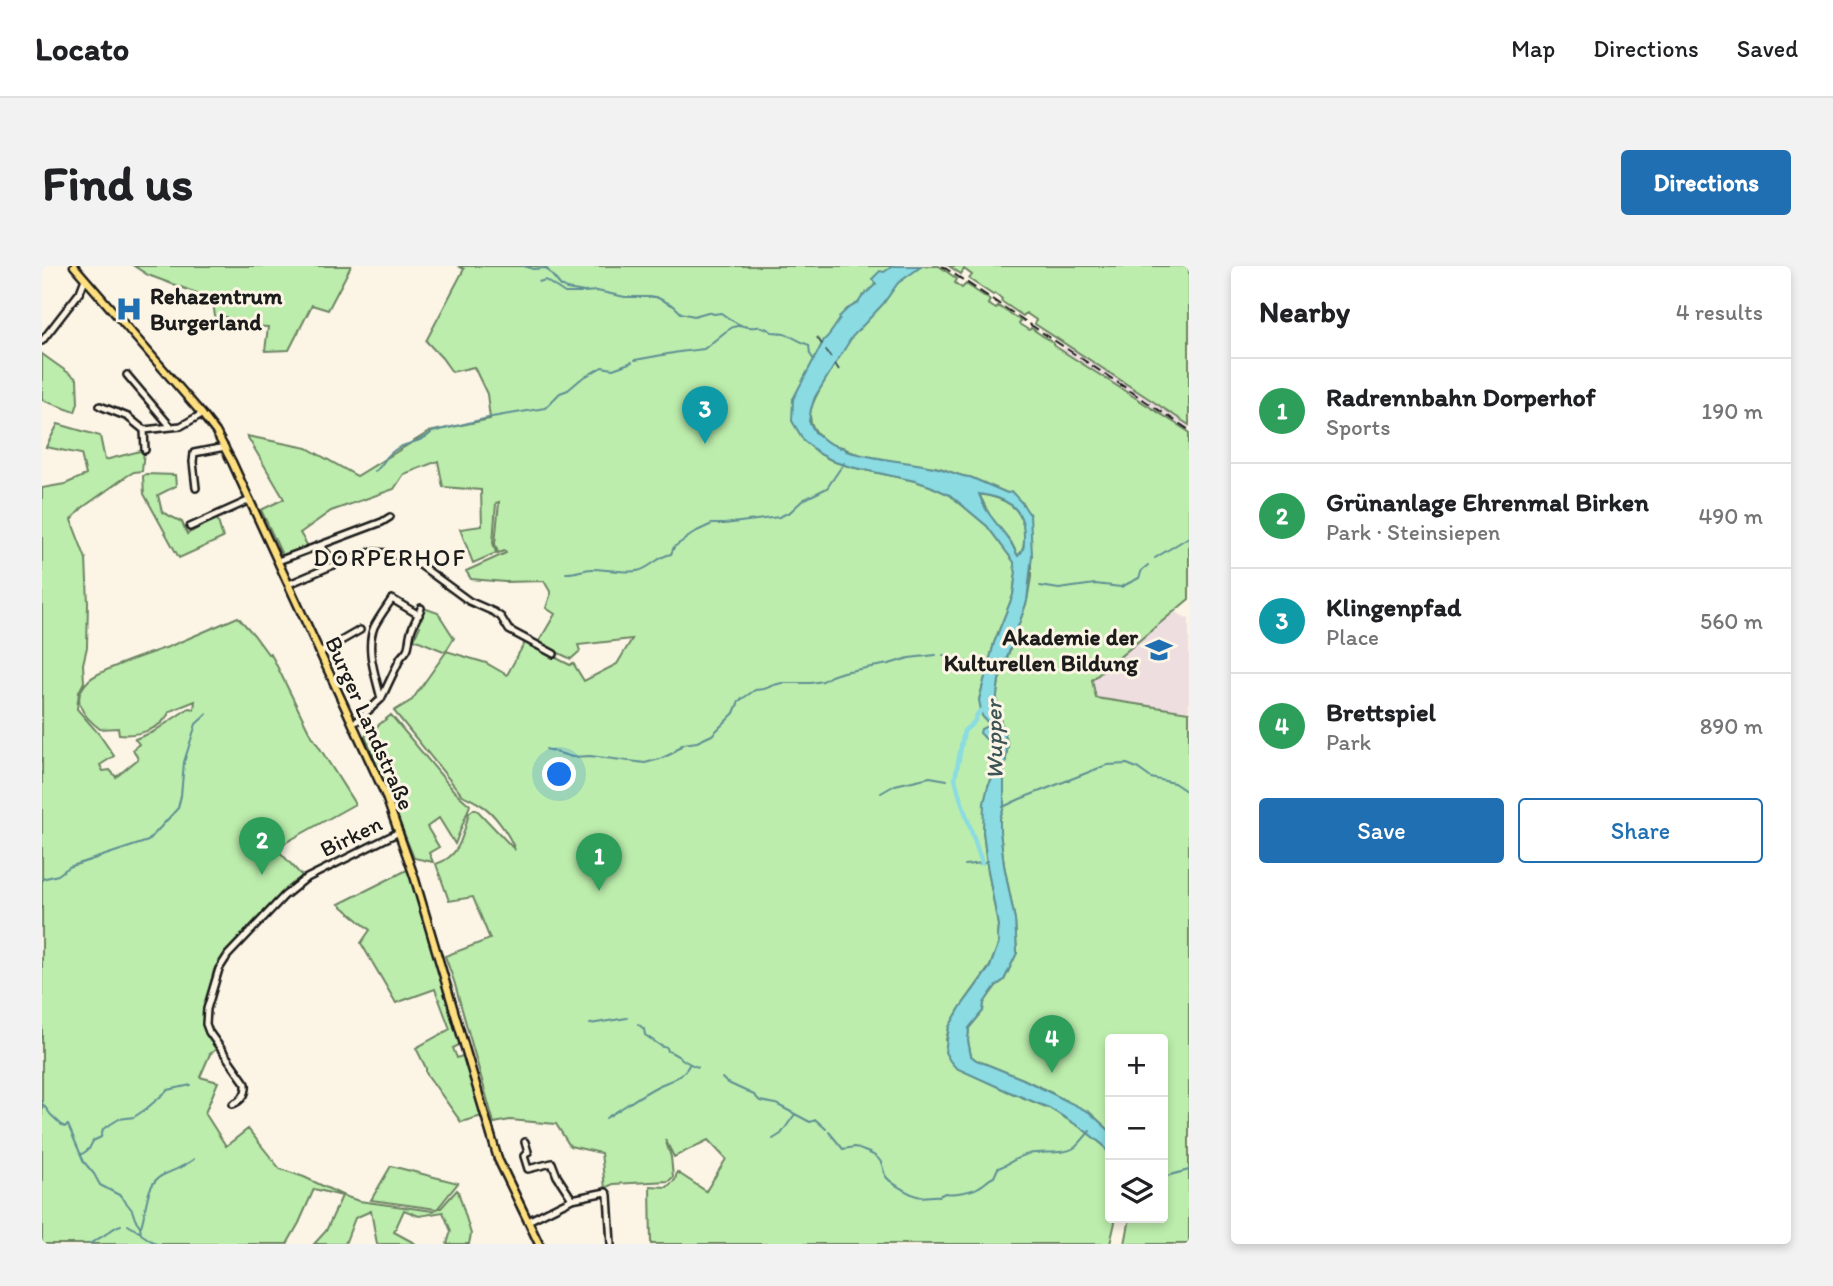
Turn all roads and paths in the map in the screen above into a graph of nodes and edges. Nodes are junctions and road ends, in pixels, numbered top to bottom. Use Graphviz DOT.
graph roads {
  1 [pos="74,266"];
  2 [pos="85,279"];
  3 [pos="42,341"];
  4 [pos="127,374"];
  5 [pos="100,406"];
  6 [pos="202,414"];
  7 [pos="171,427"];
  8 [pos="144,430"];
  9 [pos="225,447"];
  10 [pos="145,450"];
  11 [pos="196,488"];
  12 [pos="250,499"];
  13 [pos="390,517"];
  14 [pos="190,527"];
  15 [pos="321,547"];
  16 [pos="278,561"];
  17 [pos="336,564"];
  18 [pos="289,584"];
  19 [pos="421,608"];
  20 [pos="419,615"];
  21 [pos="349,623"];
  22 [pos="320,653"];
  23 [pos="554,654"];
  24 [pos="382,699"];
  25 [pos="353,723"];
  26 [pos="399,832"];
  27 [pos="233,1104"];
  28 [pos="525,1142"];
  29 [pos="572,1199"];
  30 [pos="528,1221"];
  31 [pos="539,1244"];
  32 [pos="611,1244"];
  1 -- 2 [label="main road, Burger Landstraße"];
  2 -- 3 [label="street"];
  2 -- 6 [label="main road, Burger Landstraße"];
  4 -- 7 [label="street"];
  5 -- 8 [label="street"];
  6 -- 7 [label="street"];
  6 -- 9 [label="main road, Burger Landstraße"];
  7 -- 8 [label="street"];
  8 -- 10 [label="street"];
  9 -- 11 [label="street"];
  9 -- 12 [label="main road, Burger Landstraße"];
  12 -- 14 [label="street"];
  12 -- 16 [label="main road, Burger Landstraße"];
  13 -- 15 [label="street"];
  15 -- 16 [label="street"];
  15 -- 17 [label="street"];
  16 -- 18 [label="main road, Burger Landstraße"];
  17 -- 18 [label="street"];
  17 -- 23 [label="street"];
  18 -- 22 [label="main road, Burger Landstraße"];
  19 -- 20 [label="street"];
  20 -- 24 [label="street"];
  20 -- 24 [label="street"];
  21 -- 22 [label="street"];
  22 -- 25 [label="main road, Burger Landstraße"];
  24 -- 25 [label="street"];
  25 -- 26 [label="main road, Burger Landstraße"];
  26 -- 27 [label="street, Birken"];
  26 -- 30 [label="main road, Burger Landstraße"];
  28 -- 29 [label="street"];
  29 -- 30 [label="street"];
  29 -- 32 [label="street"];
  30 -- 31 [label="main road, Burger Landstraße"];
}
